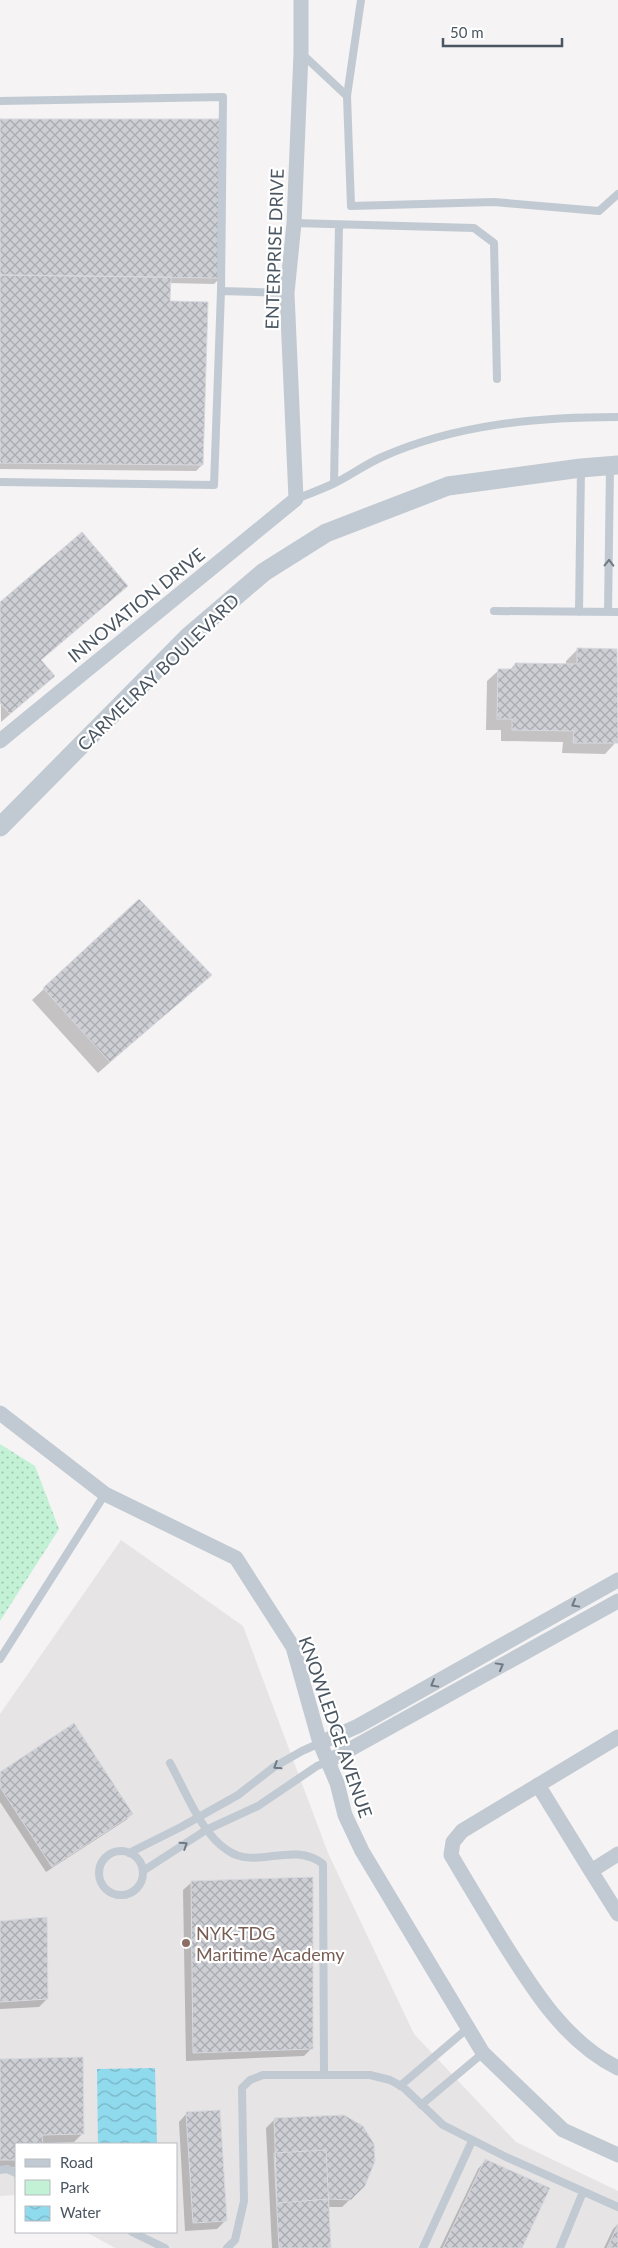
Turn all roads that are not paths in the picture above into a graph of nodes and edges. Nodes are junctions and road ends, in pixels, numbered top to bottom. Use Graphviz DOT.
graph roads {
  1 [pos="300,0"];
  2 [pos="361,0"];
  3 [pos="301,53"];
  4 [pos="347,96"];
  5 [pos="0,101"];
  6 [pos="618,194"];
  7 [pos="294,223"];
  8 [pos="339,226"];
  9 [pos="222,291"];
  10 [pos="287,293"];
  11 [pos="497,379"];
  12 [pos="618,417"];
  13 [pos="614,466"];
  14 [pos="582,468"];
  15 [pos="0,482"];
  16 [pos="334,483"];
  17 [pos="296,499"];
  18 [pos="494,611"];
  19 [pos="579,612"];
  20 [pos="608,612"];
  21 [pos="618,612"];
  22 [pos="0,741"];
  23 [pos="0,827"];
  24 [pos="0,1413"];
  25 [pos="105,1494"];
  26 [pos="618,1580"];
  27 [pos="618,1601"];
  28 [pos="0,1659"];
  29 [pos="618,1737"];
  30 [pos="320,1743"];
  31 [pos="327,1762"];
  32 [pos="170,1763"];
  33 [pos="538,1785"];
  34 [pos="200,1817"];
  35 [pos="206,1830"];
  36 [pos="128,1853"];
  37 [pos="618,1854"];
  38 [pos="143,1871"];
  39 [pos="591,1871"];
  40 [pos="618,1914"];
  41 [pos="468,2028"];
  42 [pos="482,2053"];
  43 [pos="618,2068"];
  44 [pos="324,2075"];
  45 [pos="400,2086"];
  46 [pos="420,2105"];
  47 [pos="472,2141"];
  48 [pos="618,2154"];
  49 [pos="0,2170"];
  50 [pos="15,2172"];
  51 [pos="583,2192"];
  52 [pos="618,2207"];
  53 [pos="134,2233"];
  54 [pos="165,2248"];
  55 [pos="227,2248"];
  56 [pos="423,2248"];
  57 [pos="560,2248"];
  1 -- 3 [label="street, ENTERPRISE DRIVE"];
  2 -- 4 [label="lane"];
  3 -- 4 [label="lane"];
  3 -- 7 [label="street, ENTERPRISE DRIVE"];
  4 -- 6 [label="lane"];
  5 -- 9 [label="lane"];
  7 -- 8 [label="lane"];
  7 -- 10 [label="street, ENTERPRISE DRIVE"];
  8 -- 11 [label="lane"];
  8 -- 16 [label="lane"];
  9 -- 10 [label="lane"];
  9 -- 15 [label="lane"];
  10 -- 17 [label="street, ENTERPRISE DRIVE"];
  12 -- 16 [label="lane"];
  13 -- 14 [label="street, CARMELRAY BOULEVARD"];
  20 -- 13 [label="lane, one-way"];
  14 -- 19 [label="lane"];
  14 -- 23 [label="street, CARMELRAY BOULEVARD"];
  16 -- 17 [label="lane"];
  17 -- 22 [label="street, INNOVATION DRIVE"];
  18 -- 19 [label="lane"];
  19 -- 20 [label="lane"];
  20 -- 21 [label="lane"];
  24 -- 25 [label="street, KNOWLEDGE AVENUE"];
  25 -- 28 [label="lane"];
  25 -- 30 [label="street, KNOWLEDGE AVENUE"];
  26 -- 30 [label="street, one-way"];
  31 -- 27 [label="street, one-way"];
  29 -- 33 [label="street"];
  30 -- 31 [label="street, KNOWLEDGE AVENUE"];
  30 -- 34 [label="lane, one-way"];
  31 -- 35 [label="lane"];
  31 -- 41 [label="street, KNOWLEDGE AVENUE"];
  32 -- 34 [label="lane"];
  33 -- 39 [label="street"];
  33 -- 43 [label="street"];
  34 -- 35 [label="lane"];
  34 -- 36 [label="lane"];
  38 -- 35 [label="lane, one-way"];
  35 -- 44 [label="lane"];
  36 -- 38 [label="lane"];
  36 -- 38 [label="lane"];
  37 -- 39 [label="street"];
  39 -- 40 [label="street"];
  41 -- 42 [label="street, KNOWLEDGE AVENUE"];
  41 -- 45 [label="lane"];
  42 -- 46 [label="lane"];
  42 -- 48 [label="street, KNOWLEDGE AVENUE"];
  44 -- 45 [label="lane"];
  44 -- 55 [label="lane"];
  45 -- 46 [label="lane"];
  46 -- 47 [label="lane"];
  47 -- 51 [label="lane"];
  47 -- 56 [label="lane"];
  49 -- 50 [label="lane"];
  51 -- 52 [label="lane"];
  51 -- 57 [label="lane"];
  53 -- 54 [label="lane"];
}
